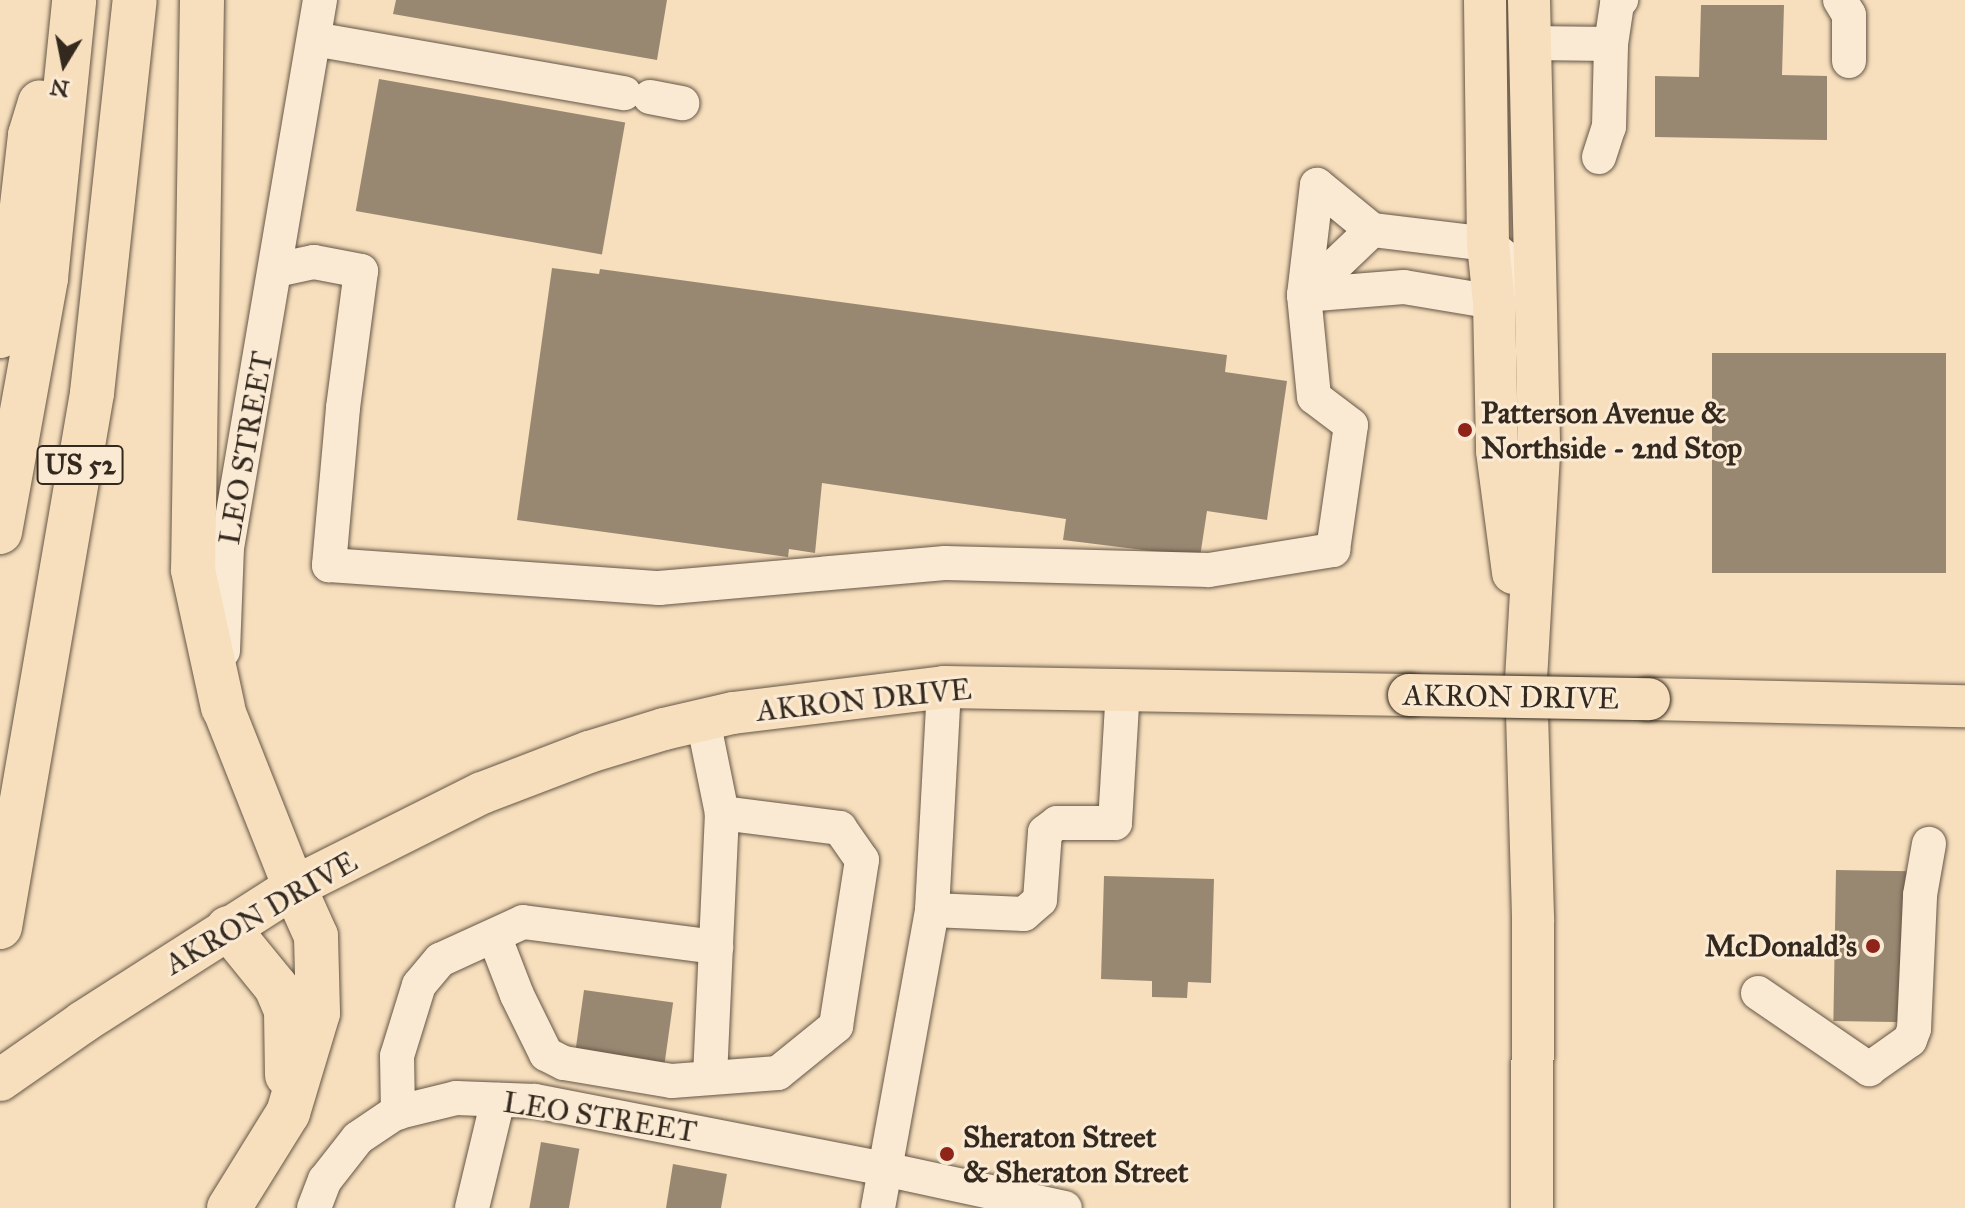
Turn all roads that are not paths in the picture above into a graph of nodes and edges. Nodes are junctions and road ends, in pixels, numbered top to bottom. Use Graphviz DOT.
graph roads {
  1 [pos="73,0"];
  2 [pos="135,0"];
  3 [pos="202,0"];
  4 [pos="320,0"];
  5 [pos="1485,0"];
  6 [pos="1529,0"];
  7 [pos="1621,0"];
  8 [pos="1840,0"];
  9 [pos="314,39"];
  10 [pos="1530,43"];
  11 [pos="1611,44"];
  12 [pos="1849,61"];
  13 [pos="652,98"];
  14 [pos="1599,157"];
  15 [pos="1372,230"];
  16 [pos="1488,244"];
  17 [pos="276,270"];
  18 [pos="1535,282"];
  19 [pos="1304,295"];
  20 [pos="1494,302"];
  21 [pos="0,336"];
  22 [pos="0,532"];
  23 [pos="1526,680"];
  24 [pos="944,687"];
  25 [pos="1123,690"];
  26 [pos="1965,706"];
  27 [pos="223,708"];
  28 [pos="703,720"];
  29 [pos="722,813"];
  30 [pos="1929,844"];
  31 [pos="294,887"];
  32 [pos="932,910"];
  33 [pos="0,927"];
  34 [pos="228,928"];
  35 [pos="495,938"];
  36 [pos="716,947"];
  37 [pos="1758,993"];
  38 [pos="710,1078"];
  39 [pos="0,1080"];
  40 [pos="498,1100"];
  41 [pos="288,1113"];
  42 [pos="398,1113"];
  43 [pos="884,1169"];
  44 [pos="229,1208"];
  45 [pos="314,1208"];
  46 [pos="472,1208"];
  47 [pos="878,1208"];
  48 [pos="1065,1208"];
  49 [pos="1532,1208"];
  1 -- 21 [label="highway"];
  1 -- 22 [label="highway, US 52"];
  2 -- 33 [label="highway, US 52"];
  3 -- 27 [label="highway"];
  4 -- 9 [label="street, LEO STREET"];
  5 -- 16 [label="main road"];
  6 -- 10 [label="main road"];
  7 -- 11 [label="street"];
  8 -- 12 [label="street"];
  9 -- 13 [label="street"];
  9 -- 17 [label="street, LEO STREET"];
  10 -- 11 [label="street"];
  10 -- 18 [label="main road"];
  11 -- 14 [label="street"];
  15 -- 16 [label="street"];
  15 -- 19 [label="street"];
  15 -- 19 [label="street"];
  16 -- 18 [label="street"];
  16 -- 20 [label="main road"];
  17 -- 19 [label="street"];
  17 -- 27 [label="street, LEO STREET"];
  18 -- 20 [label="street"];
  18 -- 23 [label="main road"];
  19 -- 20 [label="street"];
  20 -- 23 [label="main road"];
  23 -- 49 [label="main road"];
  24 -- 25 [label="main road, AKRON DRIVE"];
  24 -- 28 [label="main road, AKRON DRIVE"];
  24 -- 32 [label="street"];
  25 -- 26 [label="main road, AKRON DRIVE, bridge"];
  25 -- 32 [label="street"];
  27 -- 31 [label="main road, LEO STREET"];
  28 -- 29 [label="street"];
  28 -- 31 [label="main road, AKRON DRIVE"];
  29 -- 36 [label="street"];
  29 -- 38 [label="street"];
  30 -- 37 [label="street"];
  31 -- 34 [label="main road, AKRON DRIVE"];
  31 -- 41 [label="highway"];
  32 -- 43 [label="street"];
  34 -- 39 [label="main road, AKRON DRIVE"];
  34 -- 41 [label="highway"];
  35 -- 36 [label="street"];
  35 -- 38 [label="street"];
  35 -- 42 [label="street"];
  36 -- 38 [label="street"];
  40 -- 42 [label="street, LEO STREET"];
  40 -- 43 [label="street, LEO STREET"];
  40 -- 46 [label="street"];
  41 -- 44 [label="highway"];
  42 -- 45 [label="street, LEO STREET"];
  43 -- 47 [label="street"];
  43 -- 48 [label="street, LEO STREET"];
}
